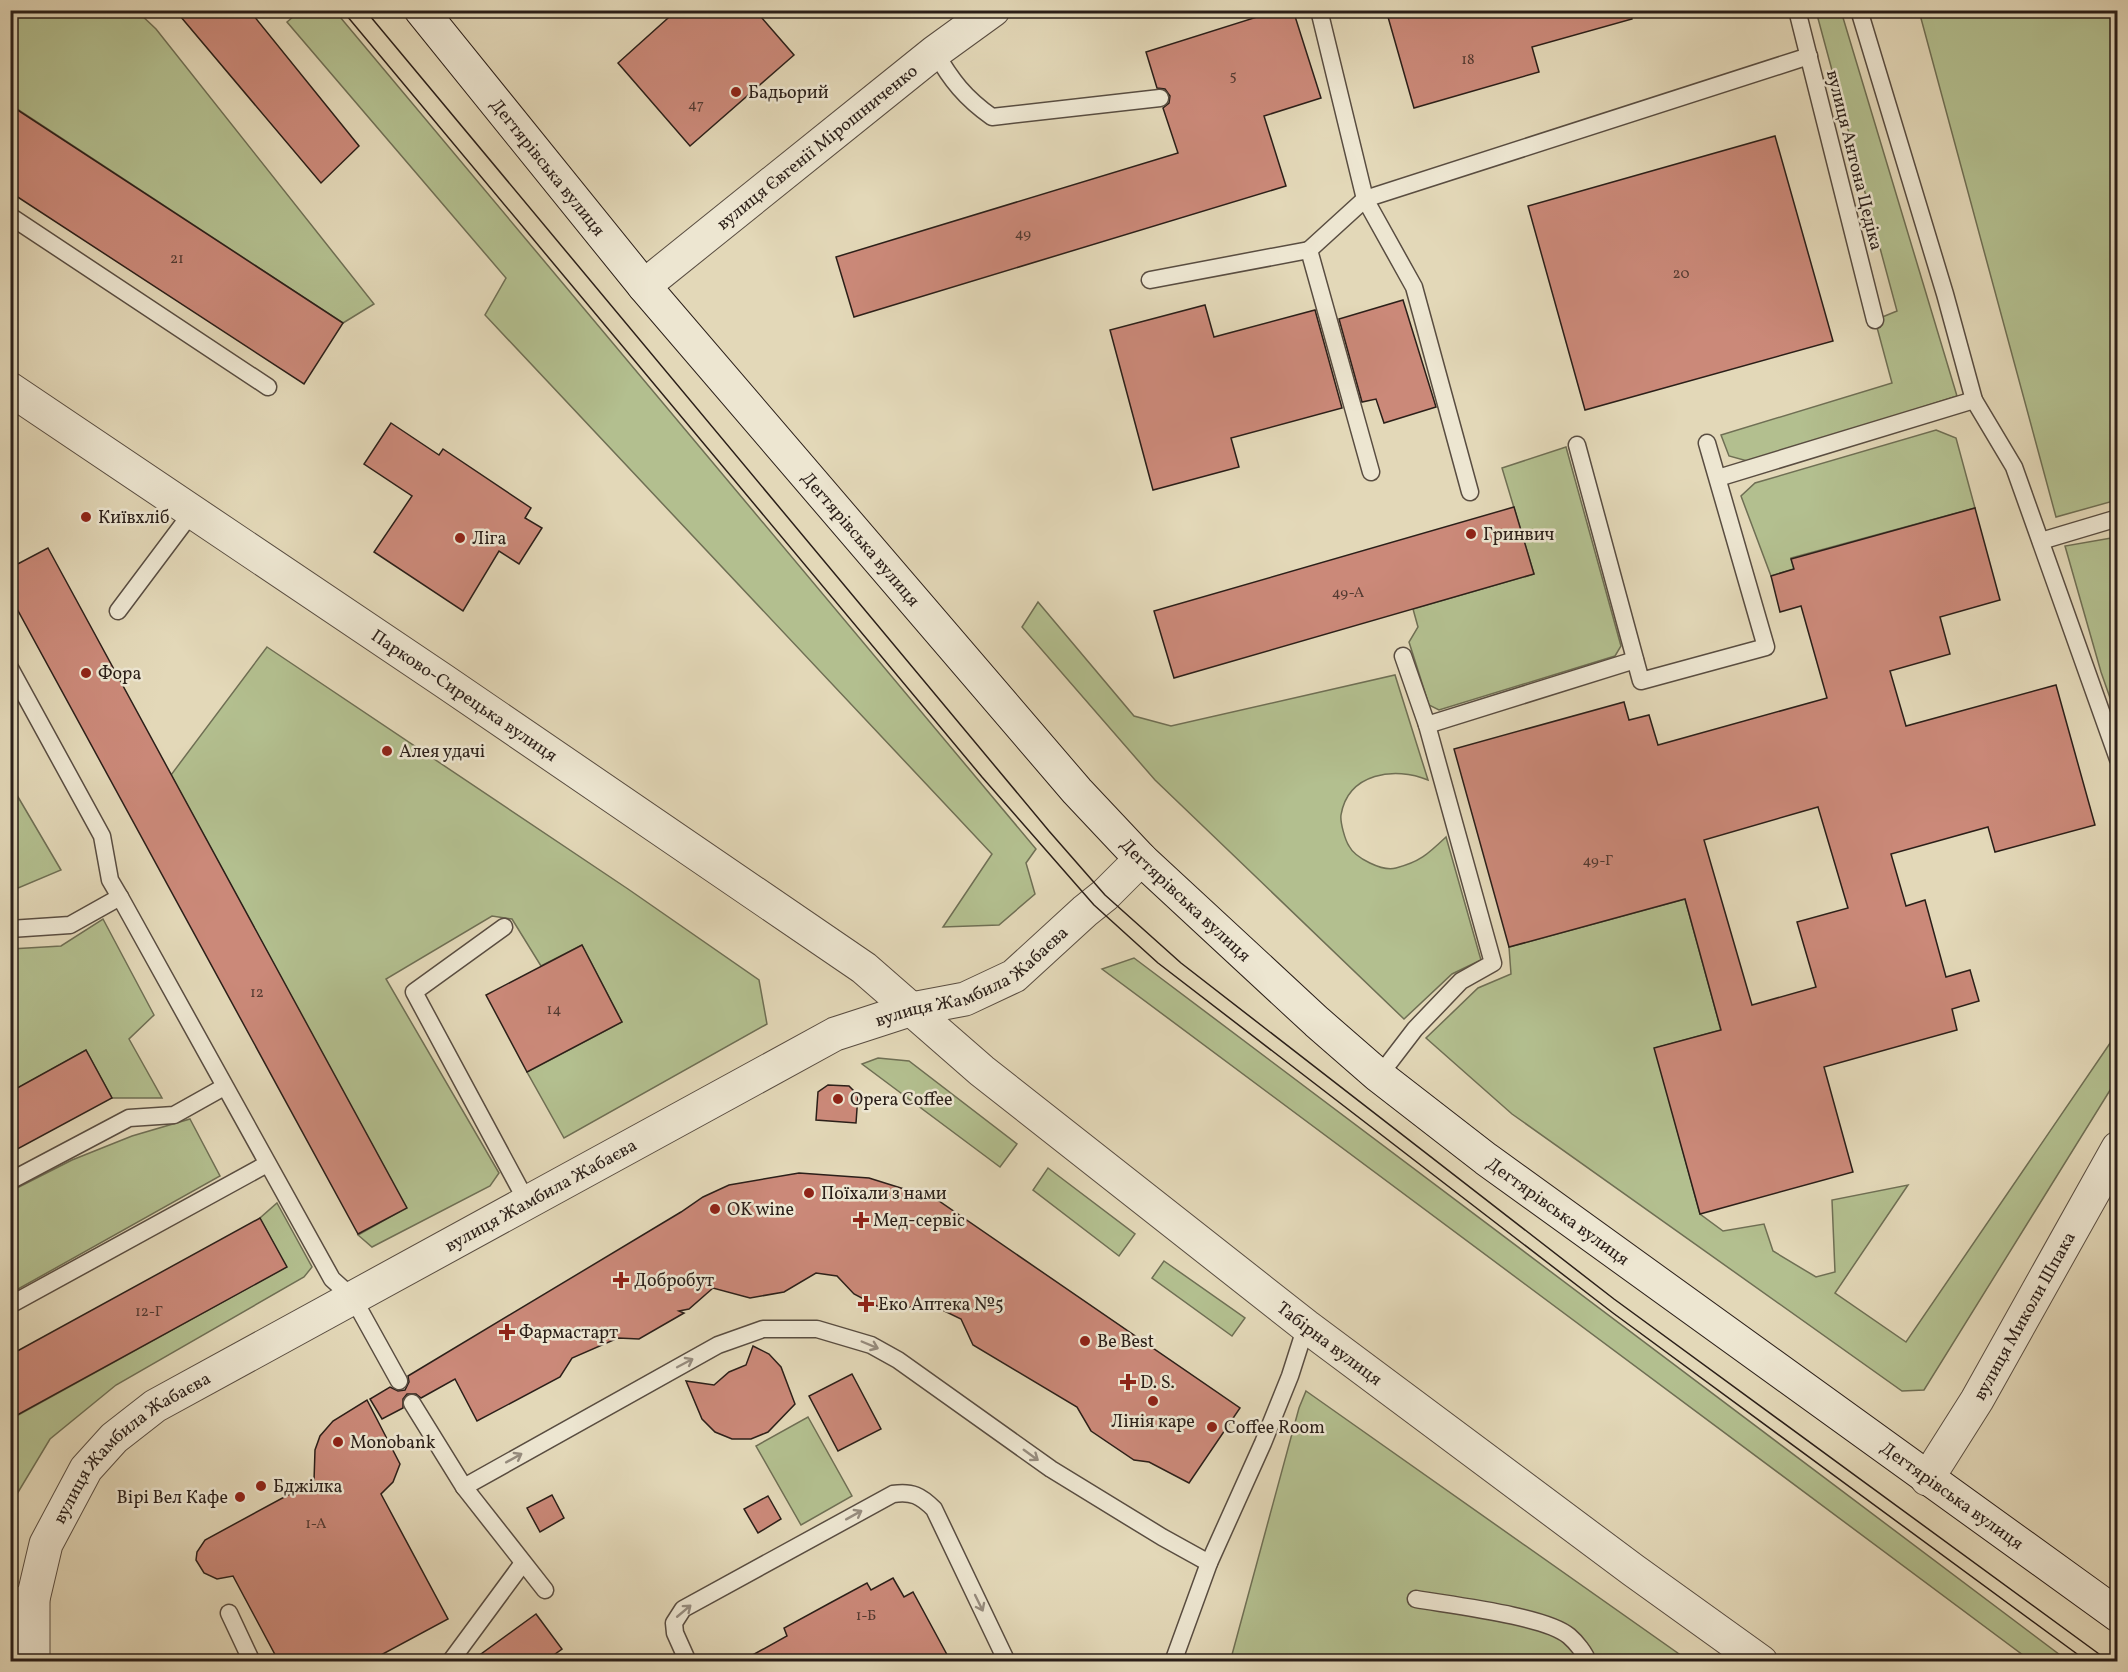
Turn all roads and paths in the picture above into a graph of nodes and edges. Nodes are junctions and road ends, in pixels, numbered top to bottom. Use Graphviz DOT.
graph roads {
  1 [pos="421,10"];
  2 [pos="993,10"];
  3 [pos="1319,10"];
  4 [pos="1797,10"];
  5 [pos="1859,10"];
  6 [pos="935,52"];
  7 [pos="1809,56"];
  8 [pos="1160,98"];
  9 [pos="1365,198"];
  10 [pos="10,216"];
  11 [pos="1309,250"];
  12 [pos="1150,280"];
  13 [pos="644,286"];
  14 [pos="1875,320"];
  15 [pos="268,387"];
  16 [pos="10,389"];
  17 [pos="1974,400"];
  18 [pos="1707,443"];
  19 [pos="1577,446"];
  20 [pos="1371,472"];
  21 [pos="1718,478"];
  22 [pos="1470,492"];
  23 [pos="193,511"];
  24 [pos="2118,518"];
  25 [pos="2041,541"];
  26 [pos="118,611"];
  27 [pos="1403,657"];
  28 [pos="1635,660"];
  29 [pos="10,668"];
  30 [pos="1427,724"];
  31 [pos="2118,759"];
  32 [pos="1141,859"];
  33 [pos="120,897"];
  34 [pos="504,927"];
  35 [pos="10,929"];
  36 [pos="912,1009"];
  37 [pos="1378,1076"];
  38 [pos="224,1087"];
  39 [pos="2116,1155"];
  40 [pos="267,1164"];
  41 [pos="10,1180"];
  42 [pos="527,1202"];
  43 [pos="353,1298"];
  44 [pos="10,1305"];
  45 [pos="1306,1326"];
  46 [pos="399,1381"];
  47 [pos="412,1403"];
  48 [pos="1927,1479"];
  49 [pos="464,1487"];
  50 [pos="523,1563"];
  51 [pos="1209,1563"];
  52 [pos="545,1590"];
  53 [pos="1416,1599"];
  54 [pos="22,1603"];
  55 [pos="229,1613"];
  56 [pos="2118,1615"];
  57 [pos="33,1662"];
  58 [pos="252,1662"];
  59 [pos="450,1662"];
  60 [pos="688,1662"];
  61 [pos="1007,1662"];
  62 [pos="1173,1662"];
  63 [pos="1588,1662"];
  64 [pos="1761,1662"];
  1 -- 13 [label="street, Дегтярівська вулиця"];
  2 -- 6 [label="street, вулиця Євгенії Мірошниченко"];
  3 -- 9 [label="lane"];
  4 -- 7 [label="lane, вулиця Антона Цедіка"];
  5 -- 17 [label="lane"];
  6 -- 8 [label="lane"];
  6 -- 13 [label="street, вулиця Євгенії Мірошниченко"];
  7 -- 9 [label="lane"];
  7 -- 14 [label="lane, вулиця Антона Цедіка"];
  9 -- 11 [label="lane"];
  9 -- 22 [label="lane"];
  10 -- 15 [label="lane"];
  11 -- 12 [label="lane"];
  11 -- 20 [label="lane"];
  13 -- 32 [label="street, Дегтярівська вулиця"];
  16 -- 23 [label="street, Парково-Сирецька вулиця"];
  17 -- 21 [label="lane"];
  17 -- 25 [label="lane"];
  18 -- 21 [label="lane"];
  19 -- 28 [label="lane"];
  21 -- 28 [label="lane"];
  23 -- 26 [label="lane"];
  23 -- 36 [label="street, Парково-Сирецька вулиця"];
  24 -- 25 [label="lane"];
  25 -- 31 [label="lane"];
  27 -- 30 [label="lane"];
  28 -- 30 [label="lane"];
  29 -- 33 [label="lane"];
  30 -- 37 [label="lane"];
  32 -- 36 [label="street, вулиця Жамбила Жабаєва"];
  32 -- 37 [label="street, Дегтярівська вулиця"];
  33 -- 35 [label="lane"];
  33 -- 38 [label="lane"];
  34 -- 42 [label="lane"];
  36 -- 42 [label="street, вулиця Жамбила Жабаєва"];
  36 -- 45 [label="street, Табірна вулиця"];
  37 -- 48 [label="street, Дегтярівська вулиця"];
  38 -- 40 [label="lane"];
  38 -- 41 [label="lane"];
  39 -- 48 [label="street, вулиця Миколи Шпака"];
  40 -- 43 [label="lane"];
  40 -- 44 [label="lane"];
  42 -- 43 [label="street, вулиця Жамбила Жабаєва"];
  43 -- 46 [label="lane"];
  43 -- 54 [label="street, вулиця Жамбила Жабаєва"];
  45 -- 51 [label="lane"];
  45 -- 64 [label="street, Табірна вулиця"];
  47 -- 49 [label="lane"];
  48 -- 56 [label="street, Дегтярівська вулиця"];
  49 -- 50 [label="lane"];
  49 -- 51 [label="lane, one-way"];
  50 -- 52 [label="lane"];
  50 -- 59 [label="lane"];
  51 -- 62 [label="lane"];
  53 -- 63 [label="lane"];
  54 -- 57 [label="street, вулиця Жамбила Жабаєва"];
  55 -- 58 [label="lane"];
  60 -- 61 [label="lane, one-way"];
}
